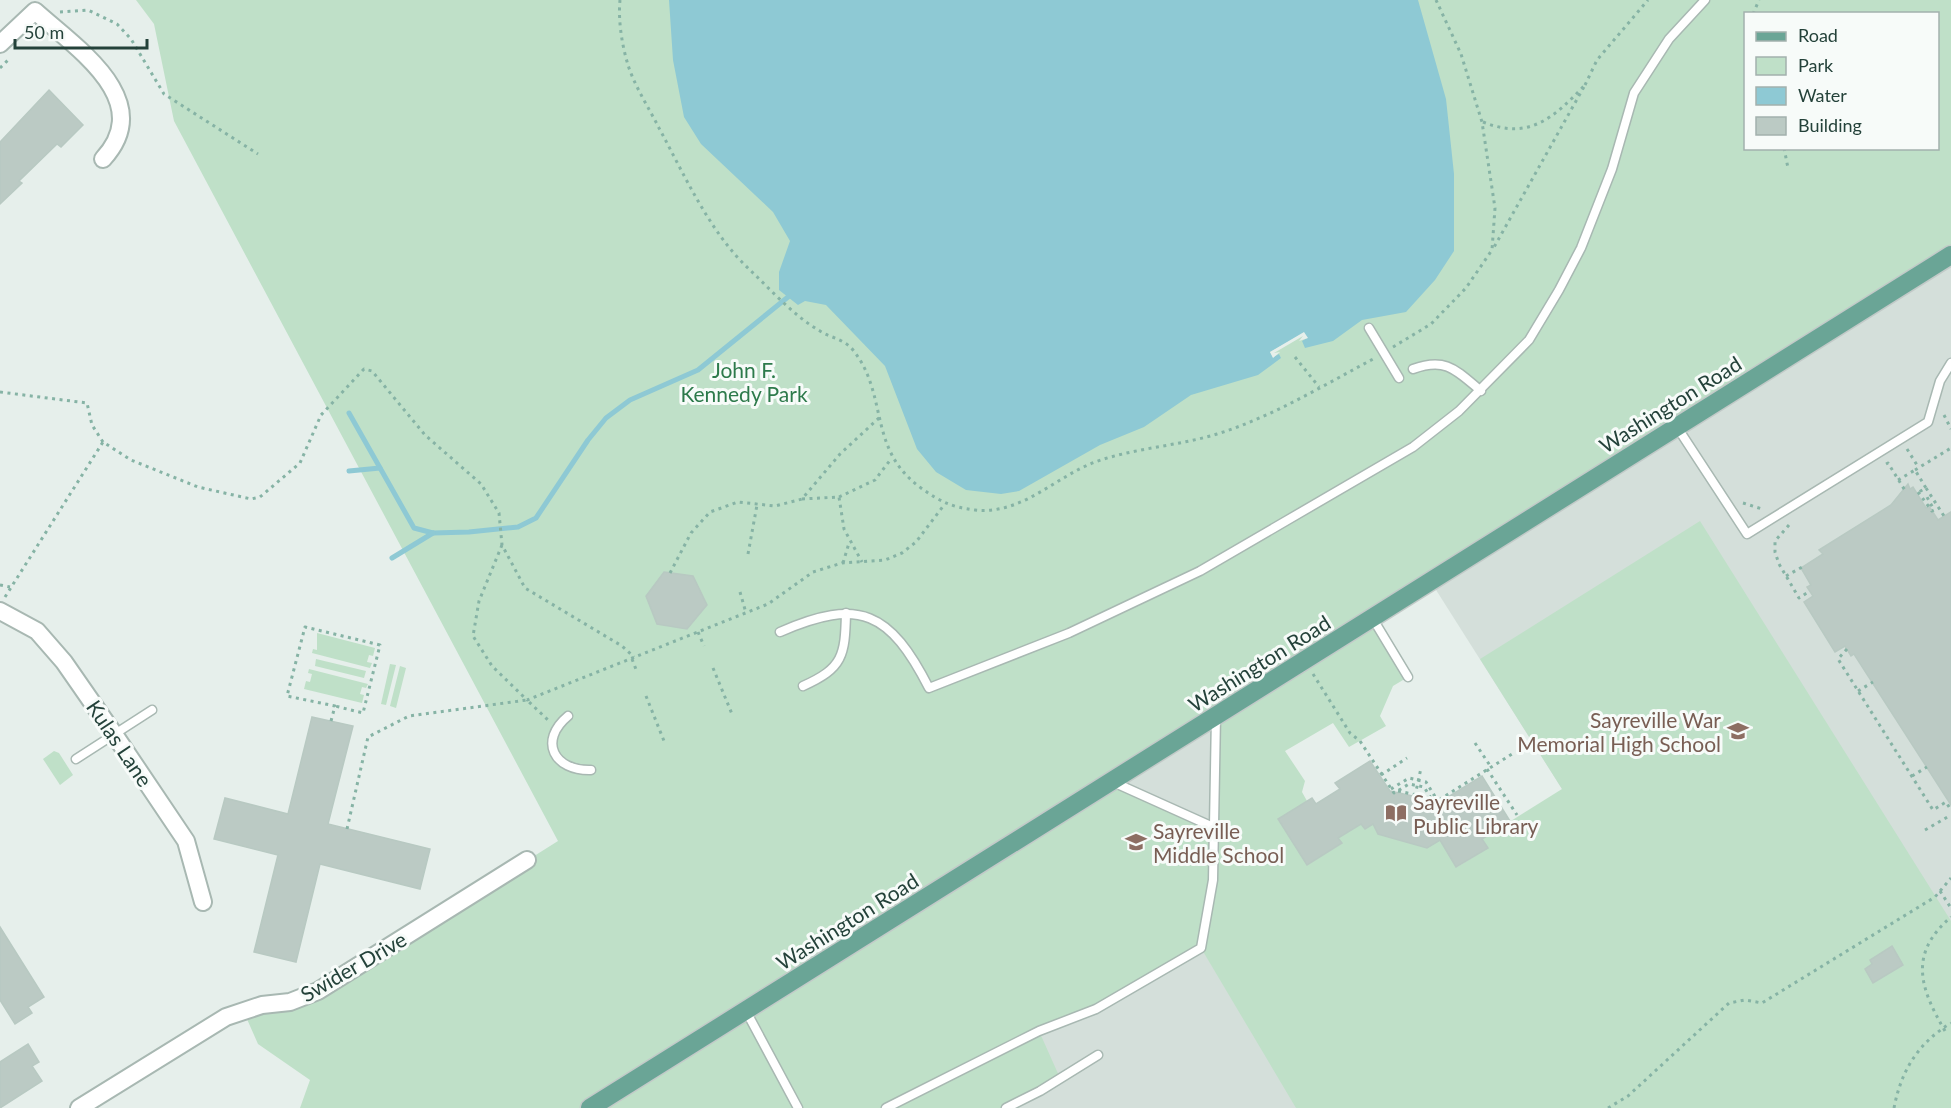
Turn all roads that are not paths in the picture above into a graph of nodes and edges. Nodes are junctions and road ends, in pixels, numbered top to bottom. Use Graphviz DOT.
graph roads {
  1 [pos="1705,0"];
  2 [pos="40,5"];
  3 [pos="0,44"];
  4 [pos="104,159"];
  5 [pos="1951,255"];
  6 [pos="1369,328"];
  7 [pos="1951,363"];
  8 [pos="1413,369"];
  9 [pos="1399,378"];
  10 [pos="1481,391"];
  11 [pos="1677,427"];
  12 [pos="0,611"];
  13 [pos="846,613"];
  14 [pos="1372,619"];
  15 [pos="780,632"];
  16 [pos="1408,677"];
  17 [pos="803,686"];
  18 [pos="152,710"];
  19 [pos="568,716"];
  20 [pos="1216,716"];
  21 [pos="114,734"];
  22 [pos="76,759"];
  23 [pos="591,770"];
  24 [pos="1113,782"];
  25 [pos="1214,827"];
  26 [pos="527,860"];
  27 [pos="203,902"];
  28 [pos="746,1010"];
  29 [pos="1098,1055"];
  30 [pos="79,1108"];
  31 [pos="590,1108"];
  32 [pos="798,1108"];
  33 [pos="886,1108"];
  34 [pos="1006,1108"];
  1 -- 10 [label="lane"];
  2 -- 3 [label="street"];
  2 -- 4 [label="street"];
  5 -- 11 [label="main road, Washington Road"];
  6 -- 9 [label="lane"];
  7 -- 11 [label="lane"];
  8 -- 10 [label="lane"];
  10 -- 13 [label="lane"];
  11 -- 14 [label="main road, Washington Road"];
  12 -- 21 [label="street, Kulas Lane"];
  13 -- 15 [label="lane"];
  13 -- 17 [label="lane"];
  14 -- 16 [label="lane"];
  14 -- 20 [label="main road, Washington Road"];
  18 -- 21 [label="lane"];
  19 -- 23 [label="lane"];
  20 -- 24 [label="main road, Washington Road"];
  20 -- 25 [label="lane"];
  21 -- 22 [label="lane"];
  21 -- 27 [label="street, Kulas Lane"];
  24 -- 25 [label="lane"];
  24 -- 28 [label="main road, Washington Road"];
  25 -- 33 [label="lane"];
  26 -- 30 [label="street, Swider Drive"];
  28 -- 31 [label="main road, Washington Road"];
  28 -- 32 [label="lane"];
  29 -- 34 [label="lane"];
}
